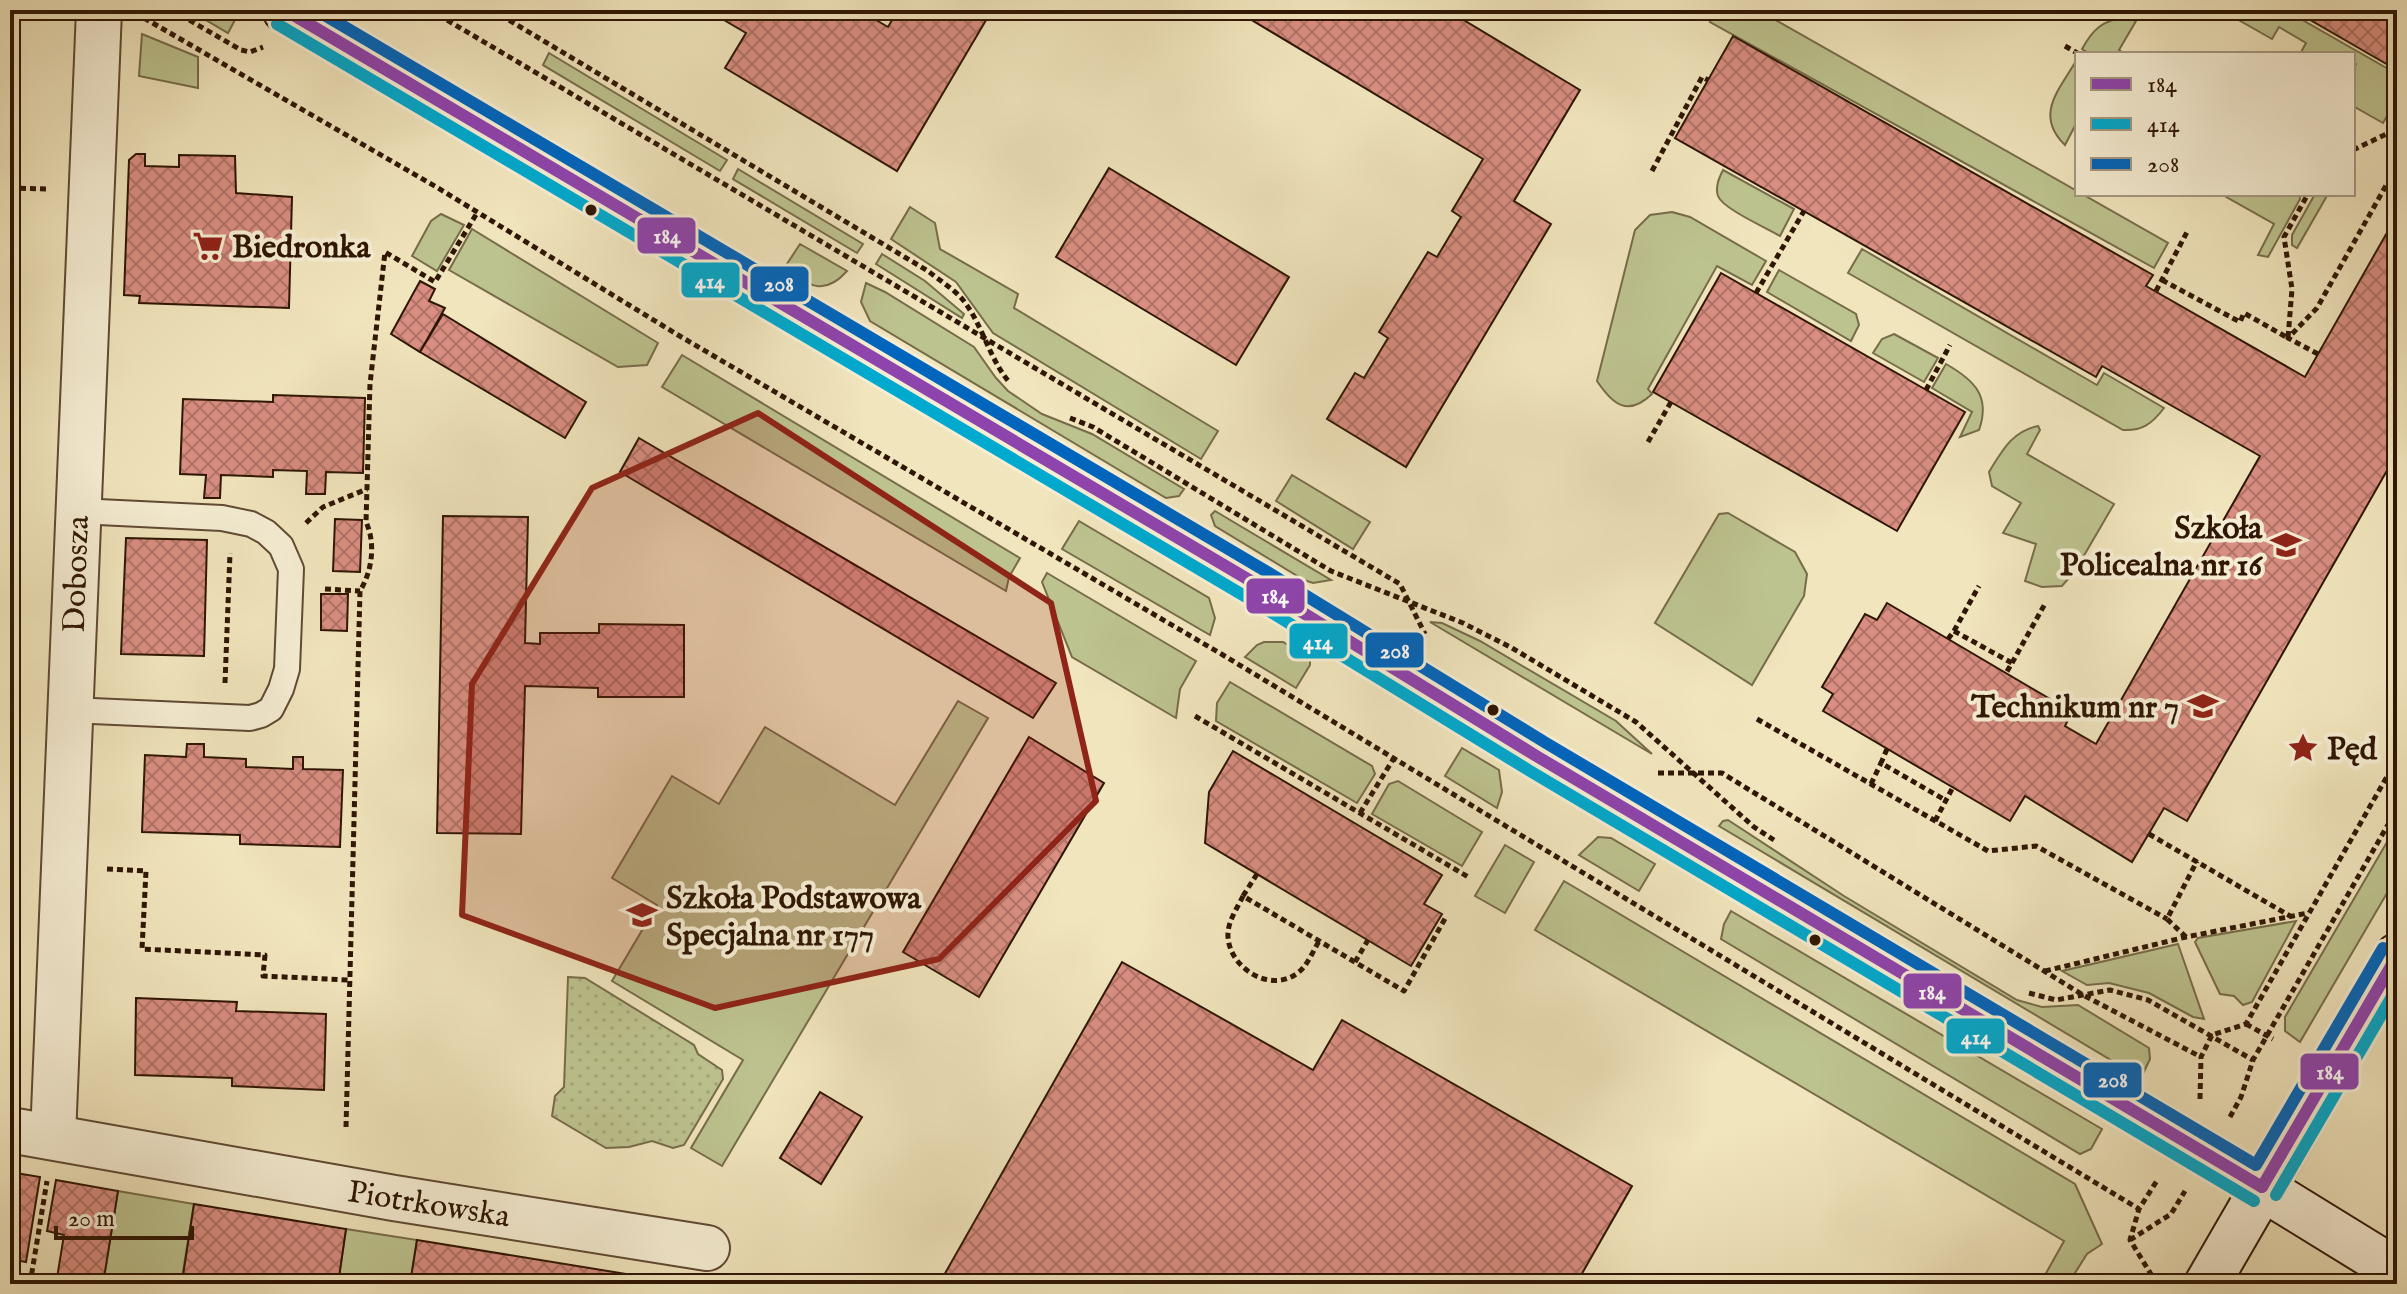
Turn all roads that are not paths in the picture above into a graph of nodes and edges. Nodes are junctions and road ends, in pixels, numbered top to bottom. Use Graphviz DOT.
graph roads {
  1 [pos="99,10"];
  2 [pos="276,27"];
  3 [pos="78,511"];
  4 [pos="70,710"];
  5 [pos="2397,956"];
  6 [pos="10,1130"];
  7 [pos="50,1158"];
  8 [pos="2262,1187"];
  9 [pos="707,1248"];
  10 [pos="2397,1271"];
  11 [pos="2207,1284"];
  1 -- 3 [label="street, Dobosza"];
  2 -- 8 [label="street"];
  3 -- 4 [label="street, Dobosza"];
  3 -- 4 [label="lane"];
  4 -- 7 [label="street, Dobosza"];
  5 -- 8 [label="street"];
  6 -- 7 [label="street, Piotrkowska"];
  7 -- 9 [label="street, Piotrkowska"];
  8 -- 10 [label="street"];
  8 -- 11 [label="street"];
}
